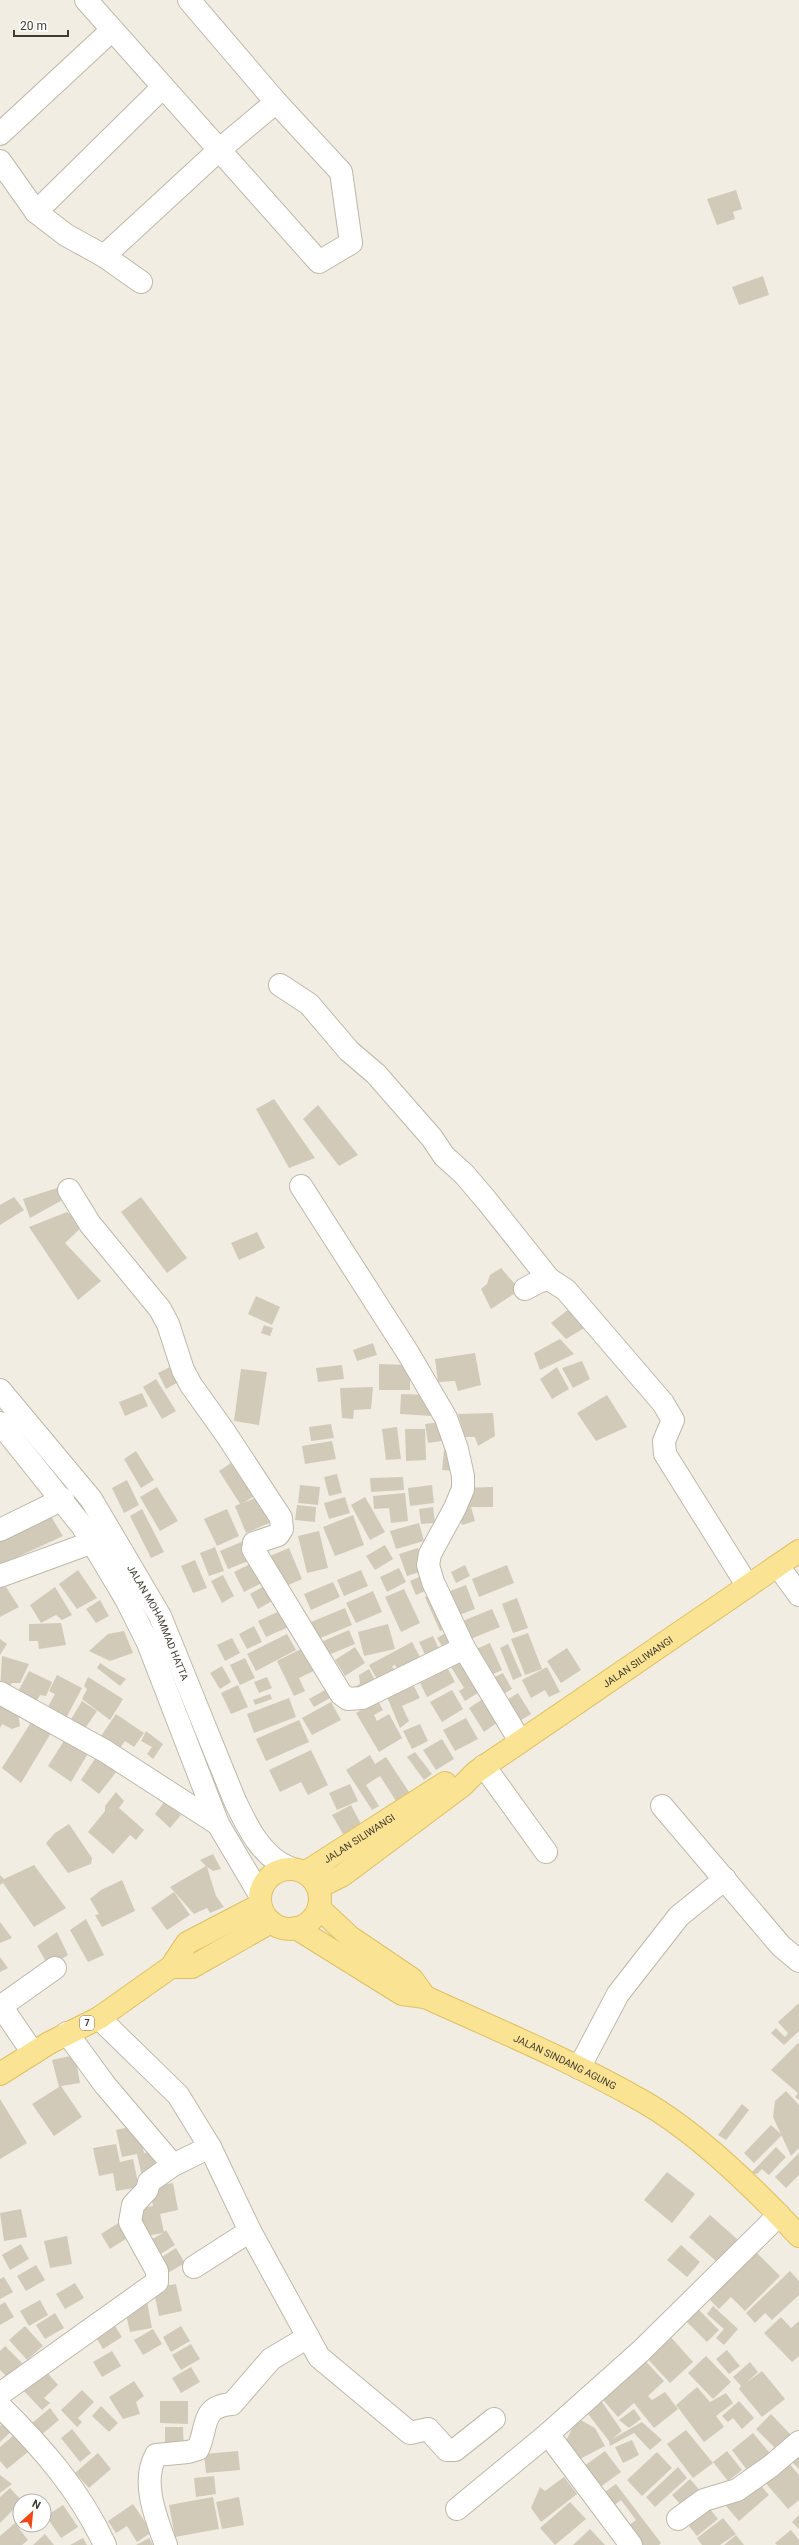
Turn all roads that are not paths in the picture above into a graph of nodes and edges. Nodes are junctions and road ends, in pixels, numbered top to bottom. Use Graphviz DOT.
graph roads {
  1 [pos="86,0"];
  2 [pos="189,0"];
  3 [pos="112,30"];
  4 [pos="163,87"];
  5 [pos="276,102"];
  6 [pos="0,134"];
  7 [pos="219,150"];
  8 [pos="0,161"];
  9 [pos="36,212"];
  10 [pos="104,256"];
  11 [pos="141,282"];
  12 [pos="280,985"];
  13 [pos="302,1186"];
  14 [pos="69,1190"];
  15 [pos="549,1280"];
  16 [pos="525,1289"];
  17 [pos="0,1390"];
  18 [pos="0,1423"];
  19 [pos="63,1499"];
  20 [pos="0,1530"];
  21 [pos="113,1534"];
  22 [pos="92,1543"];
  23 [pos="799,1551"];
  24 [pos="778,1566"];
  25 [pos="0,1576"];
  26 [pos="747,1585"];
  27 [pos="799,1596"];
  28 [pos="464,1648"];
  29 [pos="0,1694"];
  30 [pos="520,1741"];
  31 [pos="480,1769"];
  32 [pos="662,1806"];
  33 [pos="218,1824"];
  34 [pos="546,1852"];
  35 [pos="725,1879"];
  36 [pos="308,1884"];
  37 [pos="264,1907"];
  38 [pos="296,1928"];
  39 [pos="799,1961"];
  40 [pos="55,1968"];
  41 [pos="425,1997"];
  42 [pos="0,2007"];
  43 [pos="99,2018"];
  44 [pos="67,2033"];
  45 [pos="33,2053"];
  46 [pos="579,2068"];
  47 [pos="0,2074"];
  48 [pos="210,2148"];
  49 [pos="173,2165"];
  50 [pos="779,2215"];
  51 [pos="250,2231"];
  52 [pos="799,2236"];
  53 [pos="194,2267"];
  54 [pos="308,2337"];
  55 [pos="0,2394"];
  56 [pos="0,2406"];
  57 [pos="494,2419"];
  58 [pos="548,2434"];
  59 [pos="799,2442"];
  60 [pos="457,2509"];
  61 [pos="678,2519"];
  62 [pos="105,2545"];
  63 [pos="166,2545"];
  64 [pos="631,2545"];
  1 -- 3 [label="street"];
  2 -- 5 [label="street"];
  3 -- 4 [label="street"];
  3 -- 6 [label="street"];
  4 -- 7 [label="street"];
  4 -- 9 [label="street"];
  5 -- 7 [label="street"];
  5 -- 7 [label="street"];
  7 -- 10 [label="street"];
  8 -- 9 [label="street"];
  9 -- 10 [label="street"];
  10 -- 11 [label="street"];
  12 -- 15 [label="street"];
  13 -- 28 [label="street"];
  14 -- 28 [label="street"];
  15 -- 16 [label="street"];
  15 -- 26 [label="street"];
  17 -- 21 [label="street, JALAN MOHAMMAD HATTA"];
  18 -- 19 [label="street, JALAN MOHAMMAD HATTA"];
  19 -- 20 [label="street"];
  19 -- 22 [label="street, JALAN MOHAMMAD HATTA"];
  21 -- 22 [label="street"];
  21 -- 36 [label="street, JALAN MOHAMMAD HATTA"];
  22 -- 25 [label="street"];
  22 -- 33 [label="street, JALAN MOHAMMAD HATTA"];
  23 -- 24 [label="main road, JALAN SILIWANGI"];
  24 -- 26 [label="main road, JALAN SILIWANGI"];
  24 -- 27 [label="street"];
  26 -- 30 [label="main road, JALAN SILIWANGI"];
  28 -- 30 [label="street"];
  29 -- 33 [label="street"];
  30 -- 31 [label="main road, JALAN SILIWANGI"];
  31 -- 34 [label="street"];
  31 -- 36 [label="main road, JALAN SILIWANGI"];
  32 -- 35 [label="street"];
  33 -- 37 [label="street, JALAN MOHAMMAD HATTA"];
  35 -- 39 [label="street"];
  35 -- 46 [label="street"];
  36 -- 37 [label="main road, JALAN SILIWANGI"];
  36 -- 38 [label="main road"];
  36 -- 41 [label="main road, JALAN SINDANG AGUNG"];
  37 -- 38 [label="main road"];
  37 -- 43 [label="main road, 7"];
  38 -- 41 [label="main road"];
  40 -- 42 [label="street"];
  41 -- 46 [label="main road, JALAN SINDANG AGUNG"];
  42 -- 45 [label="street"];
  43 -- 44 [label="main road, 7"];
  43 -- 48 [label="street"];
  44 -- 45 [label="main road, 7"];
  44 -- 49 [label="street"];
  45 -- 47 [label="main road, 7"];
  46 -- 50 [label="main road, JALAN SINDANG AGUNG"];
  48 -- 49 [label="street"];
  48 -- 51 [label="street"];
  49 -- 55 [label="street"];
  50 -- 52 [label="main road, JALAN SINDANG AGUNG"];
  50 -- 58 [label="street"];
  51 -- 53 [label="street"];
  51 -- 54 [label="street"];
  54 -- 57 [label="street"];
  54 -- 63 [label="street"];
  56 -- 62 [label="street"];
  58 -- 60 [label="street"];
  58 -- 64 [label="street"];
  59 -- 61 [label="street"];
}
